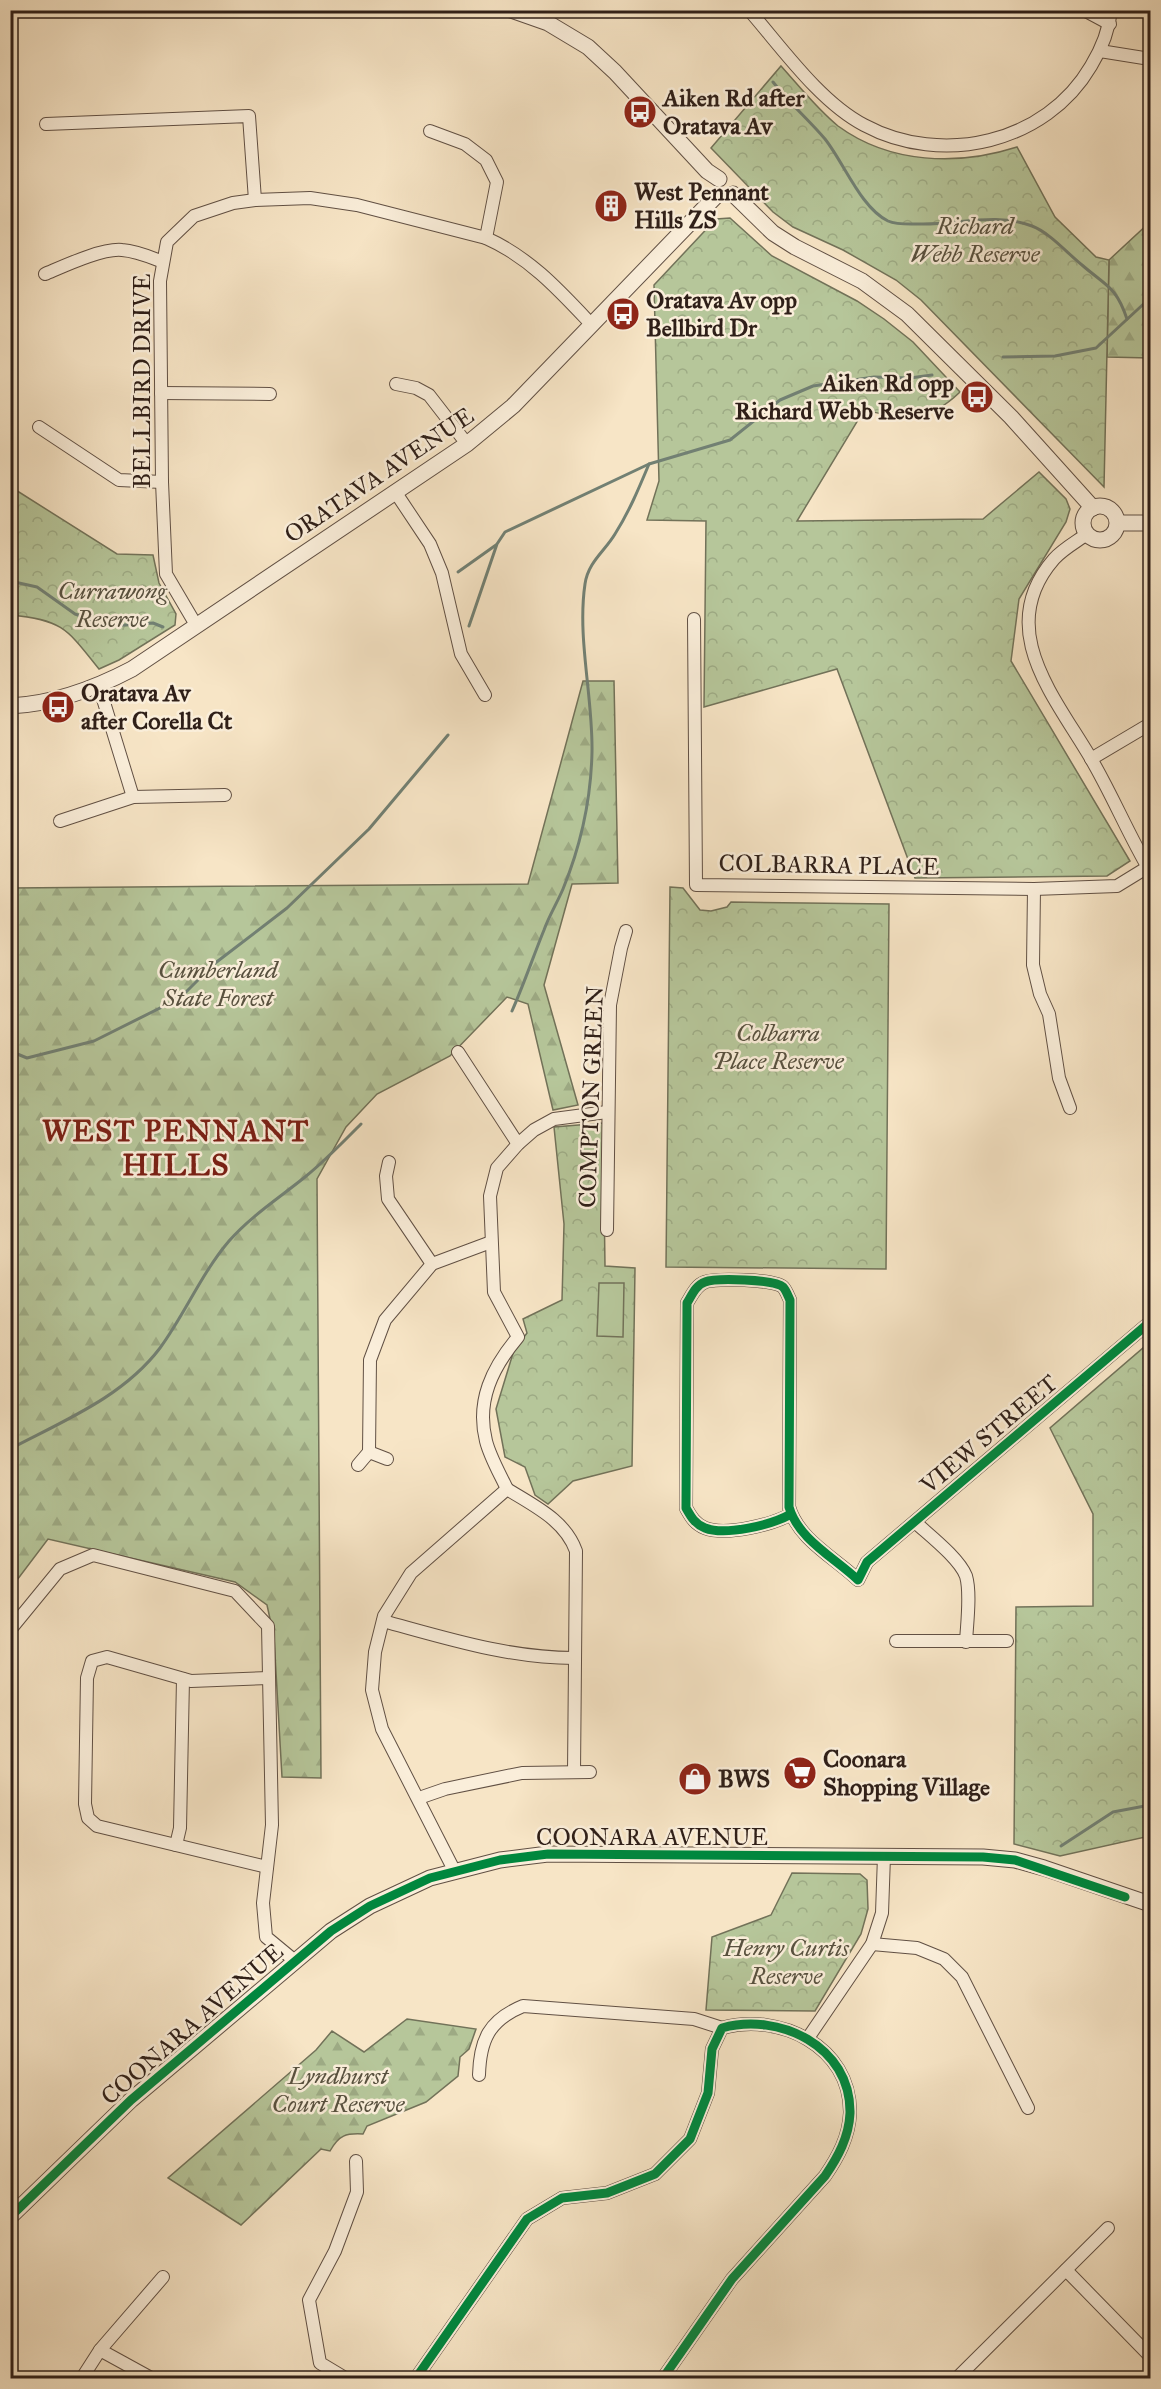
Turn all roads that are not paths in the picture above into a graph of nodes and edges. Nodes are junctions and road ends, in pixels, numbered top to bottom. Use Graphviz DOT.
graph roads {
  1 [pos="511,10"];
  2 [pos="749,10"];
  3 [pos="1084,10"];
  4 [pos="1111,10"];
  5 [pos="1110,24"];
  6 [pos="1100,51"];
  7 [pos="1150,59"];
  8 [pos="46,124"];
  9 [pos="430,131"];
  10 [pos="719,179"];
  11 [pos="733,194"];
  12 [pos="716,196"];
  13 [pos="255,200"];
  14 [pos="486,238"];
  15 [pos="164,262"];
  16 [pos="45,274"];
  17 [pos="591,324"];
  18 [pos="396,384"];
  19 [pos="161,393"];
  20 [pos="270,394"];
  21 [pos="39,427"];
  22 [pos="468,444"];
  23 [pos="162,482"];
  24 [pos="396,493"];
  25 [pos="1093,507"];
  26 [pos="1118,523"];
  27 [pos="1150,523"];
  28 [pos="1087,534"];
  29 [pos="694,619"];
  30 [pos="196,626"];
  31 [pos="99,686"];
  32 [pos="485,695"];
  33 [pos="10,706"];
  34 [pos="1150,724"];
  35 [pos="1091,759"];
  36 [pos="225,795"];
  37 [pos="133,796"];
  38 [pos="60,821"];
  39 [pos="1149,869"];
  40 [pos="1034,889"];
  41 [pos="626,931"];
  42 [pos="458,1052"];
  43 [pos="1070,1108"];
  44 [pos="607,1112"];
  45 [pos="518,1144"];
  46 [pos="389,1162"];
  47 [pos="607,1230"];
  48 [pos="491,1242"];
  49 [pos="432,1264"];
  50 [pos="1150,1322"];
  51 [pos="369,1452"];
  52 [pos="387,1459"];
  53 [pos="358,1465"];
  54 [pos="507,1489"];
  55 [pos="791,1514"];
  56 [pos="915,1522"];
  57 [pos="383,1621"];
  58 [pos="10,1630"];
  59 [pos="896,1641"];
  60 [pos="1007,1641"];
  61 [pos="966,1642"];
  62 [pos="574,1658"];
  63 [pos="269,1678"];
  64 [pos="183,1679"];
  65 [pos="574,1772"];
  66 [pos="590,1772"];
  67 [pos="418,1798"];
  68 [pos="176,1845"];
  69 [pos="884,1856"];
  70 [pos="267,1866"];
  71 [pos="454,1870"];
  72 [pos="1150,1904"];
  73 [pos="872,1944"];
  74 [pos="295,1961"];
  75 [pos="722,2028"];
  76 [pos="808,2038"];
  77 [pos="479,2075"];
  78 [pos="1028,2108"];
  79 [pos="356,2161"];
  80 [pos="10,2217"];
  81 [pos="1108,2228"];
  82 [pos="1066,2270"];
  83 [pos="163,2277"];
  84 [pos="100,2350"];
  85 [pos="1150,2356"];
  86 [pos="82,2379"];
  87 [pos="151,2379"];
  88 [pos="345,2379"];
  89 [pos="416,2379"];
  90 [pos="663,2379"];
  91 [pos="957,2379"];
  1 -- 10 [label="street"];
  2 -- 6 [label="street"];
  3 -- 5 [label="street"];
  4 -- 5 [label="street"];
  5 -- 6 [label="street"];
  6 -- 7 [label="street"];
  8 -- 13 [label="street"];
  9 -- 14 [label="street"];
  10 -- 11 [label="street"];
  10 -- 12 [label="street"];
  11 -- 12 [label="street"];
  11 -- 25 [label="street"];
  12 -- 17 [label="street, ORATAVA AVENUE"];
  13 -- 14 [label="street, BELLBIRD DRIVE"];
  13 -- 15 [label="street, BELLBIRD DRIVE"];
  14 -- 17 [label="street, BELLBIRD DRIVE"];
  15 -- 16 [label="street"];
  15 -- 19 [label="street, BELLBIRD DRIVE"];
  17 -- 22 [label="street, ORATAVA AVENUE"];
  18 -- 22 [label="street"];
  19 -- 20 [label="street"];
  19 -- 23 [label="street, BELLBIRD DRIVE"];
  21 -- 23 [label="street"];
  22 -- 24 [label="street, ORATAVA AVENUE"];
  23 -- 30 [label="street, BELLBIRD DRIVE"];
  24 -- 30 [label="street, ORATAVA AVENUE"];
  24 -- 32 [label="street"];
  25 -- 26 [label="street"];
  25 -- 28 [label="street"];
  26 -- 27 [label="street"];
  26 -- 28 [label="street"];
  28 -- 35 [label="street"];
  29 -- 40 [label="street, COLBARRA PLACE"];
  30 -- 31 [label="street, ORATAVA AVENUE"];
  31 -- 33 [label="street, ORATAVA AVENUE"];
  31 -- 37 [label="street"];
  34 -- 35 [label="street"];
  35 -- 39 [label="street"];
  36 -- 37 [label="street"];
  37 -- 38 [label="street"];
  39 -- 40 [label="street, COLBARRA PLACE"];
  40 -- 43 [label="street"];
  41 -- 44 [label="street, COMPTON GREEN"];
  42 -- 45 [label="street"];
  44 -- 45 [label="street"];
  44 -- 47 [label="street, COMPTON GREEN"];
  45 -- 48 [label="street"];
  46 -- 49 [label="street"];
  48 -- 49 [label="street"];
  48 -- 54 [label="street"];
  49 -- 51 [label="street"];
  50 -- 56 [label="street, VIEW STREET"];
  51 -- 52 [label="street"];
  51 -- 53 [label="street"];
  54 -- 57 [label="street"];
  54 -- 62 [label="street"];
  55 -- 55 [label="street"];
  55 -- 56 [label="street, VIEW STREET"];
  56 -- 61 [label="street"];
  57 -- 62 [label="street"];
  57 -- 67 [label="street"];
  58 -- 63 [label="street"];
  59 -- 61 [label="street"];
  60 -- 61 [label="street"];
  62 -- 65 [label="street"];
  63 -- 64 [label="street"];
  63 -- 70 [label="street"];
  64 -- 68 [label="street"];
  64 -- 68 [label="street"];
  65 -- 66 [label="street"];
  65 -- 67 [label="street"];
  67 -- 71 [label="street"];
  68 -- 70 [label="street"];
  69 -- 71 [label="street, COONARA AVENUE"];
  69 -- 72 [label="street, COONARA AVENUE"];
  69 -- 73 [label="street"];
  70 -- 74 [label="street"];
  71 -- 74 [label="street, COONARA AVENUE"];
  73 -- 76 [label="street"];
  73 -- 78 [label="street"];
  74 -- 80 [label="street, COONARA AVENUE"];
  75 -- 76 [label="street"];
  75 -- 77 [label="street"];
  75 -- 89 [label="street"];
  76 -- 90 [label="street"];
  79 -- 88 [label="street"];
  81 -- 82 [label="street"];
  82 -- 85 [label="street"];
  82 -- 91 [label="street"];
  83 -- 84 [label="street"];
  84 -- 86 [label="street"];
  84 -- 87 [label="street"];
}
